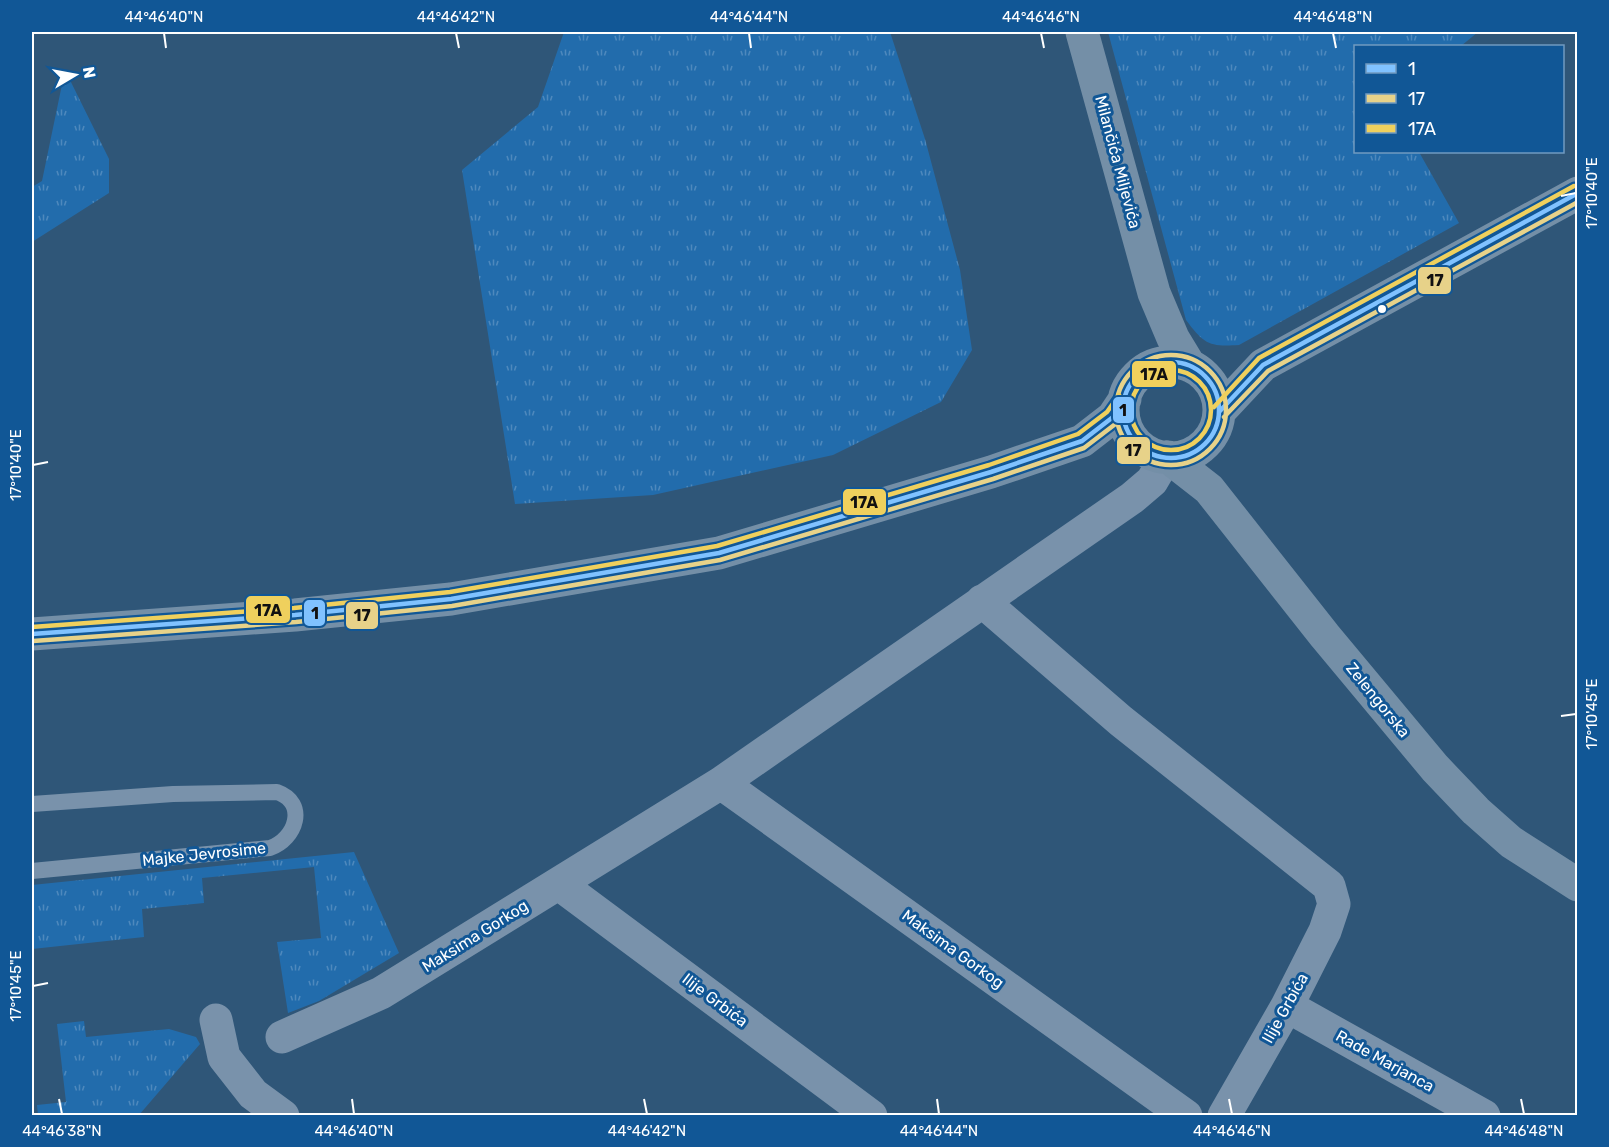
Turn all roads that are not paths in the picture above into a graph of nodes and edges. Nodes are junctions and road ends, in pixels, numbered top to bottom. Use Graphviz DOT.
graph roads {
  1 [pos="1082,32"];
  2 [pos="1578,193"];
  3 [pos="1154,292"];
  4 [pos="1263,365"];
  5 [pos="1150,366"];
  6 [pos="1196,370"];
  7 [pos="1125,399"];
  8 [pos="1219,412"];
  9 [pos="1082,441"];
  10 [pos="1203,446"];
  11 [pos="1158,454"];
  12 [pos="1207,486"];
  13 [pos="982,601"];
  14 [pos="32,634"];
  15 [pos="721,783"];
  16 [pos="32,804"];
  17 [pos="32,871"];
  18 [pos="559,884"];
  19 [pos="1578,885"];
  20 [pos="1287,1006"];
  21 [pos="216,1020"];
  22 [pos="282,1037"];
  23 [pos="284,1116"];
  24 [pos="870,1116"];
  25 [pos="1186,1116"];
  26 [pos="1224,1116"];
  27 [pos="1484,1116"];
  1 -- 3 [label="street, Milančića Miljevića"];
  2 -- 4 [label="street"];
  3 -- 5 [label="street, Milančića Miljevića"];
  3 -- 6 [label="street, Milančića Miljevića"];
  4 -- 6 [label="street"];
  4 -- 8 [label="street"];
  5 -- 6 [label="street"];
  5 -- 7 [label="street"];
  6 -- 8 [label="street"];
  7 -- 9 [label="street"];
  7 -- 11 [label="street"];
  8 -- 10 [label="street"];
  9 -- 11 [label="street"];
  9 -- 14 [label="street"];
  10 -- 11 [label="street"];
  10 -- 12 [label="street"];
  11 -- 12 [label="street, Zelengorska"];
  11 -- 13 [label="street, Maksima Gorkog"];
  12 -- 19 [label="street, Zelengorska"];
  13 -- 15 [label="street, Maksima Gorkog"];
  13 -- 20 [label="street, Ilije Grbića"];
  15 -- 18 [label="street, Maksima Gorkog"];
  15 -- 25 [label="street, Maksima Gorkog"];
  16 -- 17 [label="lane, Majke Jevrosime"];
  18 -- 22 [label="street, Maksima Gorkog"];
  18 -- 24 [label="street, Ilije Grbića"];
  20 -- 26 [label="street, Ilije Grbića"];
  20 -- 27 [label="street, Rade Marjanca"];
  21 -- 23 [label="street"];
}
